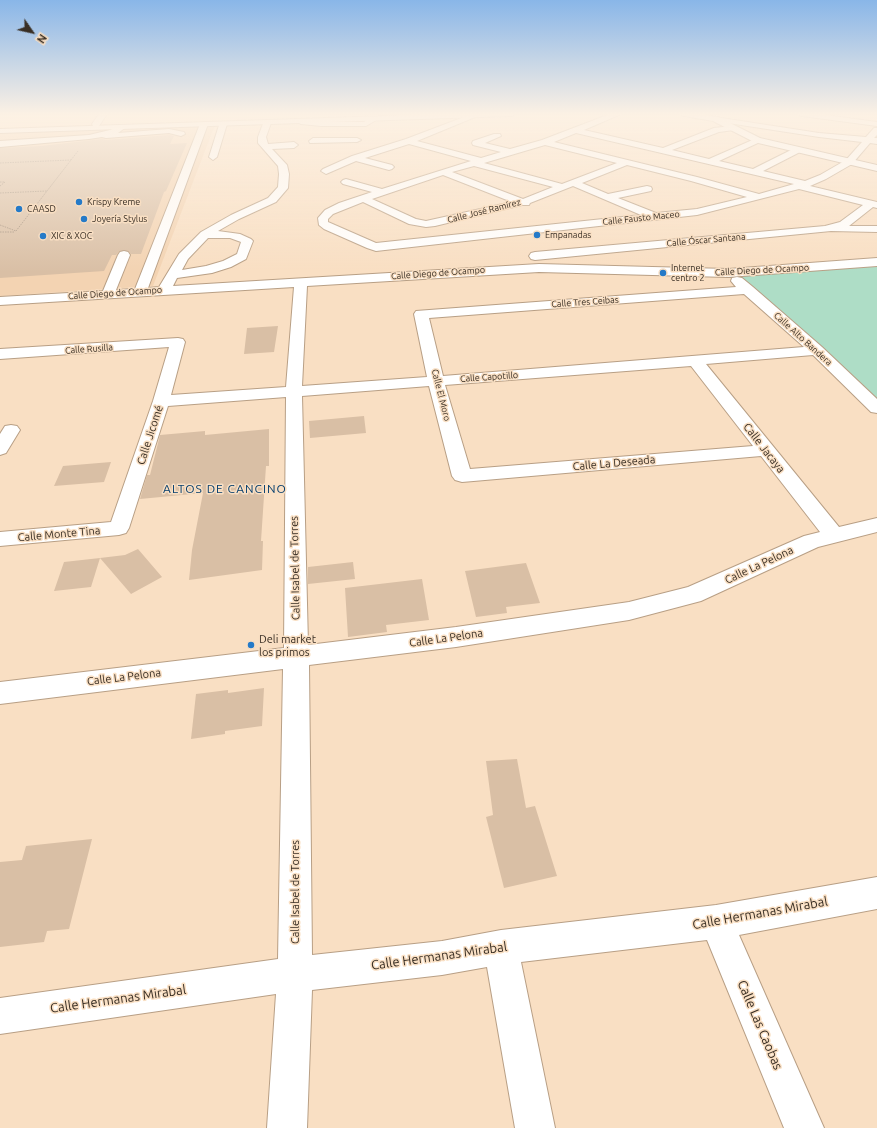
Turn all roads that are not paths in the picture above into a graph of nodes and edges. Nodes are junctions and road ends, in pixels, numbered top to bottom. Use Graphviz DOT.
graph roads {
  1 [pos="188,167"];
  2 [pos="282,167"];
  3 [pos="336,167"];
  4 [pos="461,167"];
  5 [pos="493,167"];
  6 [pos="614,167"];
  7 [pos="644,167"];
  8 [pos="734,167"];
  9 [pos="766,167"];
  10 [pos="841,167"];
  11 [pos="326,171"];
  12 [pos="443,172"];
  13 [pos="756,172"];
  14 [pos="346,182"];
  15 [pos="572,182"];
  16 [pos="802,185"];
  17 [pos="560,186"];
  18 [pos="648,189"];
  19 [pos="382,192"];
  20 [pos="607,197"];
  21 [pos="759,197"];
  22 [pos="364,198"];
  23 [pos="523,202"];
  24 [pos="874,204"];
  25 [pos="655,217"];
  26 [pos="532,222"];
  27 [pos="826,229"];
  28 [pos="877,229"];
  29 [pos="205,234"];
  30 [pos="685,242"];
  31 [pos="532,249"];
  32 [pos="129,254"];
  33 [pos="877,262"];
  34 [pos="539,268"];
  35 [pos="728,273"];
  36 [pos="173,274"];
  37 [pos="301,282"];
  38 [pos="164,290"];
  39 [pos="748,290"];
  40 [pos="140,292"];
  41 [pos="114,293"];
  42 [pos="1,302"];
  43 [pos="421,314"];
  44 [pos="178,342"];
  45 [pos="817,350"];
  46 [pos="0,354"];
  47 [pos="695,361"];
  48 [pos="436,381"];
  49 [pos="294,391"];
  50 [pos="161,401"];
  51 [pos="877,408"];
  52 [pos="6,430"];
  53 [pos="0,449"];
  54 [pos="766,450"];
  55 [pos="462,476"];
  56 [pos="877,525"];
  57 [pos="119,528"];
  58 [pos="834,535"];
  59 [pos="0,539"];
  60 [pos="296,658"];
  61 [pos="0,693"];
  62 [pos="877,893"];
  63 [pos="716,922"];
  64 [pos="501,947"];
  65 [pos="295,974"];
  66 [pos="0,1016"];
  67 [pos="287,1128"];
  68 [pos="535,1128"];
  69 [pos="804,1128"];
  1 -- 40 [label="street"];
  2 -- 29 [label="street"];
  3 -- 11 [label="street"];
  4 -- 12 [label="street"];
  5 -- 17 [label="street"];
  6 -- 15 [label="street, Calle José Ramírez"];
  7 -- 21 [label="street"];
  8 -- 13 [label="street"];
  9 -- 13 [label="street"];
  10 -- 16 [label="street, Calle Fausto Maceo"];
  12 -- 19 [label="street"];
  12 -- 23 [label="street"];
  13 -- 16 [label="street"];
  14 -- 19 [label="street"];
  15 -- 17 [label="street, Calle José Ramírez"];
  15 -- 20 [label="street"];
  16 -- 21 [label="street, Calle Fausto Maceo"];
  16 -- 24 [label="street"];
  17 -- 23 [label="street, Calle José Ramírez"];
  18 -- 20 [label="street"];
  19 -- 22 [label="street"];
  20 -- 25 [label="street"];
  21 -- 25 [label="street, Calle Fausto Maceo"];
  22 -- 23 [label="street, Calle José Ramírez"];
  22 -- 26 [label="street, Calle Fausto Maceo"];
  23 -- 26 [label="street"];
  24 -- 27 [label="street, Calle Óscar Santana"];
  25 -- 26 [label="street, Calle Fausto Maceo"];
  25 -- 30 [label="street"];
  26 -- 31 [label="street"];
  27 -- 28 [label="street"];
  27 -- 30 [label="street, Calle Óscar Santana"];
  29 -- 36 [label="street"];
  29 -- 36 [label="street"];
  30 -- 31 [label="street, Calle Óscar Santana"];
  31 -- 34 [label="street"];
  32 -- 41 [label="street"];
  33 -- 35 [label="street, Calle Diego de Ocampo"];
  34 -- 35 [label="street, Calle Diego de Ocampo"];
  34 -- 37 [label="street, Calle Diego de Ocampo"];
  35 -- 39 [label="street, Calle Alto Bandera"];
  36 -- 38 [label="street"];
  37 -- 38 [label="street, Calle Diego de Ocampo"];
  37 -- 49 [label="street, Calle Isabel de Torres"];
  38 -- 40 [label="street, Calle Diego de Ocampo"];
  39 -- 43 [label="street, Calle Tres Ceibas"];
  39 -- 45 [label="street, Calle Alto Bandera"];
  40 -- 41 [label="street, Calle Diego de Ocampo"];
  41 -- 42 [label="street, Calle Diego de Ocampo"];
  43 -- 48 [label="street, Calle El Moro"];
  44 -- 46 [label="street, Calle Rusilla"];
  44 -- 50 [label="street, Calle Jicomé"];
  45 -- 47 [label="street, Calle Capotillo"];
  45 -- 51 [label="street, Calle Alto Bandera"];
  47 -- 48 [label="street, Calle Capotillo"];
  47 -- 54 [label="street, Calle Jacaya"];
  48 -- 49 [label="street, Calle Capotillo"];
  48 -- 55 [label="street, Calle El Moro"];
  49 -- 50 [label="street, Calle Capotillo"];
  49 -- 60 [label="street, Calle Isabel de Torres"];
  50 -- 57 [label="street, Calle Jicomé"];
  52 -- 53 [label="street"];
  54 -- 55 [label="street, Calle La Deseada"];
  54 -- 58 [label="street, Calle Jacaya"];
  56 -- 58 [label="street, Calle La Pelona"];
  57 -- 59 [label="street, Calle Monte Tina"];
  58 -- 60 [label="street, Calle La Pelona"];
  60 -- 61 [label="street, Calle La Pelona"];
  60 -- 65 [label="street, Calle Isabel de Torres"];
  62 -- 63 [label="street, Calle Hermanas Mirabal"];
  63 -- 64 [label="street, Calle Hermanas Mirabal"];
  63 -- 69 [label="street, Calle Las Caobas"];
  64 -- 65 [label="street, Calle Hermanas Mirabal"];
  64 -- 68 [label="street"];
  65 -- 66 [label="street, Calle Hermanas Mirabal"];
  65 -- 67 [label="street, Calle Isabel de Torres"];
}
